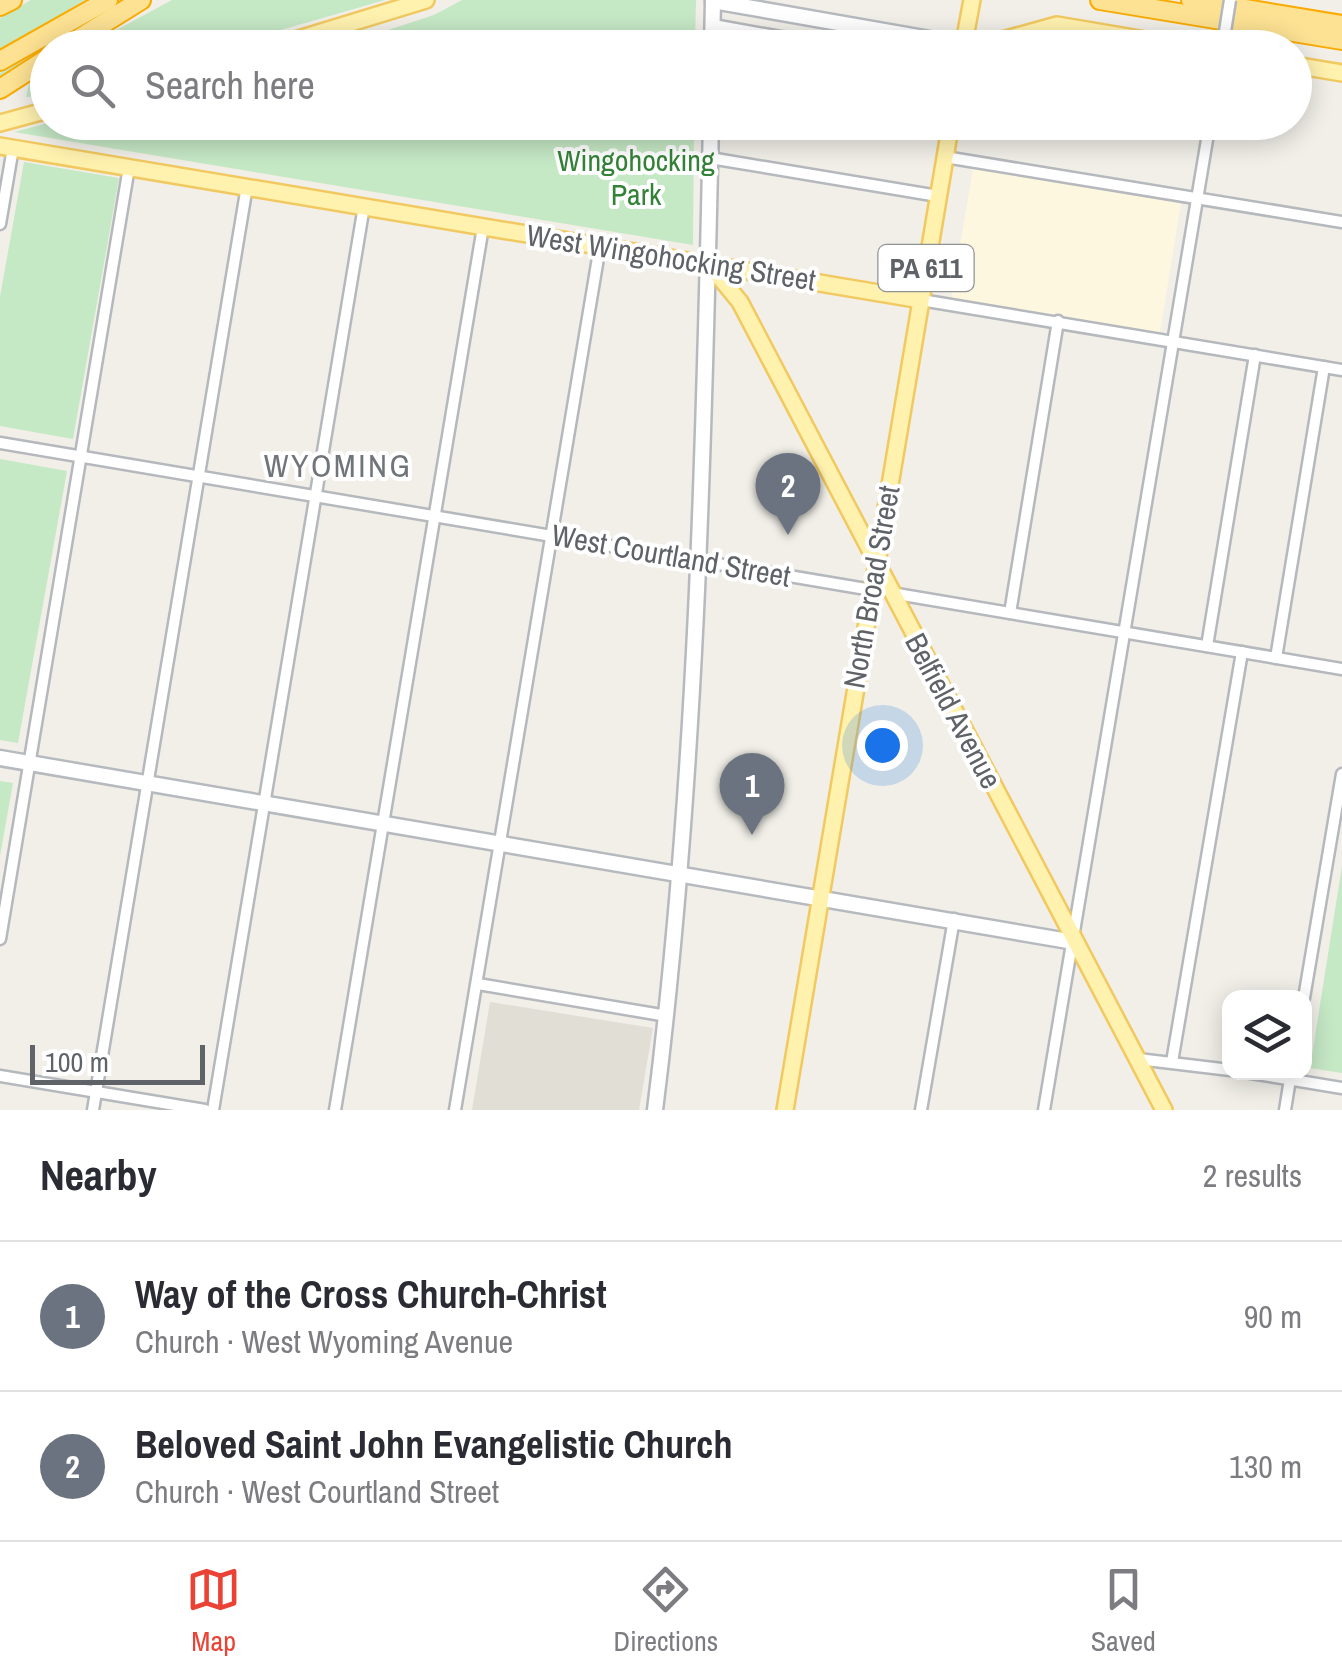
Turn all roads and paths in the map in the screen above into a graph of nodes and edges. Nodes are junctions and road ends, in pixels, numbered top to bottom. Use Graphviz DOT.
graph roads {
  1 [pos="12,0"];
  2 [pos="108,0"];
  3 [pos="140,0"];
  4 [pos="426,0"];
  5 [pos="713,0"];
  6 [pos="1100,0"];
  7 [pos="1191,0"];
  8 [pos="1230,0"];
  9 [pos="972,2"];
  10 [pos="0,6"];
  11 [pos="713,25"];
  12 [pos="1342,25"];
  13 [pos="1046,26"];
  14 [pos="55,30"];
  15 [pos="92,30"];
  16 [pos="328,30"];
  17 [pos="713,30"];
  18 [pos="741,30"];
  19 [pos="879,30"];
  20 [pos="966,30"];
  21 [pos="1033,30"];
  22 [pos="1040,30"];
  23 [pos="1073,30"];
  24 [pos="1225,30"];
  25 [pos="1282,30"];
  26 [pos="1312,35"];
  27 [pos="1342,40"];
  28 [pos="30,44"];
  29 [pos="0,61"];
  30 [pos="1312,67"];
  31 [pos="30,70"];
  32 [pos="1342,72"];
  33 [pos="0,89"];
  34 [pos="30,115"];
  35 [pos="0,123"];
  36 [pos="710,140"];
  37 [pos="948,140"];
  38 [pos="1207,140"];
  39 [pos="6,147"];
  40 [pos="945,157"];
  41 [pos="710,158"];
  42 [pos="129,167"];
  43 [pos="247,186"];
  44 [pos="938,196"];
  45 [pos="1197,197"];
  46 [pos="364,206"];
  47 [pos="1342,222"];
  48 [pos="0,224"];
  49 [pos="483,227"];
  50 [pos="600,246"];
  51 [pos="709,264"];
  52 [pos="921,300"];
  53 [pos="1058,322"];
  54 [pos="1171,341"];
  55 [pos="1255,355"];
  56 [pos="1324,366"];
  57 [pos="1342,370"];
  58 [pos="0,443"];
  59 [pos="81,457"];
  60 [pos="200,477"];
  61 [pos="318,497"];
  62 [pos="434,516"];
  63 [pos="550,536"];
  64 [pos="695,560"];
  65 [pos="876,564"];
  66 [pos="872,590"];
  67 [pos="891,593"];
  68 [pos="1010,614"];
  69 [pos="1123,632"];
  70 [pos="1206,646"];
  71 [pos="1242,652"];
  72 [pos="1276,658"];
  73 [pos="1342,669"];
  74 [pos="0,758"];
  75 [pos="30,763"];
  76 [pos="1342,774"];
  77 [pos="147,783"];
  78 [pos="265,804"];
  79 [pos="380,823"];
  80 [pos="499,844"];
  81 [pos="682,875"];
  82 [pos="820,898"];
  83 [pos="954,919"];
  84 [pos="0,938"];
  85 [pos="1074,942"];
  86 [pos="478,984"];
  87 [pos="1305,990"];
  88 [pos="667,1016"];
  89 [pos="1138,1059"];
  90 [pos="1172,1062"];
  91 [pos="1222,1069"];
  92 [pos="0,1076"];
  93 [pos="1290,1080"];
  94 [pos="1308,1080"];
  95 [pos="1342,1088"];
  96 [pos="96,1092"];
  97 [pos="93,1110"];
  98 [pos="209,1110"];
  99 [pos="335,1110"];
  100 [pos="456,1110"];
  101 [pos="656,1110"];
  102 [pos="784,1110"];
  103 [pos="922,1110"];
  104 [pos="1044,1110"];
  105 [pos="1164,1110"];
  106 [pos="1286,1110"];
  1 -- 10 [label="highway"];
  2 -- 14 [label="highway"];
  3 -- 15 [label="highway"];
  4 -- 16 [label="main road"];
  5 -- 11 [label="street"];
  5 -- 19 [label="street"];
  6 -- 25 [label="highway"];
  7 -- 12 [label="highway"];
  8 -- 24 [label="street, bridge"];
  9 -- 20 [label="main road"];
  11 -- 17 [label="street"];
  11 -- 18 [label="street"];
  13 -- 21 [label="main road"];
  13 -- 22 [label="main road"];
  13 -- 23 [label="main road"];
  26 -- 27 [label="highway"];
  28 -- 29 [label="highway"];
  30 -- 32 [label="main road"];
  31 -- 33 [label="highway"];
  34 -- 35 [label="main road"];
  36 -- 41 [label="street"];
  37 -- 40 [label="main road, North Broad Street / PA 611"];
  38 -- 45 [label="street"];
  39 -- 42 [label="main road, West Wingohocking Street"];
  39 -- 48 [label="street"];
  40 -- 44 [label="main road, North Broad Street / PA 611"];
  40 -- 45 [label="street"];
  41 -- 44 [label="street"];
  41 -- 51 [label="street"];
  42 -- 43 [label="main road, West Wingohocking Street"];
  42 -- 59 [label="street"];
  43 -- 46 [label="main road, West Wingohocking Street"];
  43 -- 60 [label="street"];
  44 -- 52 [label="main road, North Broad Street / PA 611"];
  45 -- 47 [label="street"];
  45 -- 54 [label="street"];
  46 -- 49 [label="main road, West Wingohocking Street"];
  46 -- 61 [label="street"];
  49 -- 50 [label="main road, West Wingohocking Street"];
  49 -- 62 [label="street"];
  50 -- 51 [label="main road, West Wingohocking Street"];
  50 -- 63 [label="street"];
  51 -- 52 [label="main road, West Wingohocking Street"];
  51 -- 64 [label="street"];
  51 -- 65 [label="main road, Belfield Avenue"];
  52 -- 53 [label="street, West Wingohocking Street"];
  52 -- 65 [label="main road, North Broad Street / PA 611"];
  53 -- 54 [label="street, West Wingohocking Street"];
  53 -- 68 [label="street"];
  54 -- 55 [label="street, West Wingohocking Street"];
  54 -- 69 [label="street"];
  55 -- 56 [label="street, West Wingohocking Street"];
  55 -- 70 [label="street"];
  56 -- 57 [label="street, West Wingohocking Street"];
  56 -- 72 [label="street"];
  58 -- 59 [label="street, West Courtland Street"];
  59 -- 60 [label="street, West Courtland Street"];
  59 -- 75 [label="street"];
  60 -- 61 [label="street, West Courtland Street"];
  60 -- 77 [label="street"];
  61 -- 62 [label="street, West Courtland Street"];
  61 -- 78 [label="street"];
  62 -- 63 [label="street, West Courtland Street"];
  62 -- 79 [label="street"];
  63 -- 64 [label="street, West Courtland Street"];
  63 -- 80 [label="street"];
  64 -- 66 [label="street, West Courtland Street"];
  64 -- 81 [label="street"];
  65 -- 66 [label="main road, North Broad Street / PA 611"];
  65 -- 67 [label="main road, Belfield Avenue"];
  66 -- 67 [label="street, West Courtland Street"];
  66 -- 82 [label="main road, North Broad Street / PA 611"];
  67 -- 68 [label="street, West Courtland Street"];
  67 -- 85 [label="main road, Belfield Avenue"];
  68 -- 69 [label="street, West Courtland Street"];
  69 -- 70 [label="street, West Courtland Street"];
  69 -- 85 [label="street"];
  70 -- 71 [label="street, West Courtland Street"];
  71 -- 72 [label="street, West Courtland Street"];
  71 -- 90 [label="street"];
  72 -- 73 [label="street, West Courtland Street"];
  74 -- 75 [label="street"];
  75 -- 77 [label="street"];
  75 -- 84 [label="street"];
  76 -- 87 [label="street"];
  77 -- 78 [label="street"];
  77 -- 96 [label="street"];
  78 -- 79 [label="street"];
  78 -- 98 [label="street"];
  79 -- 80 [label="street"];
  79 -- 99 [label="street"];
  80 -- 81 [label="street"];
  80 -- 86 [label="street"];
  81 -- 82 [label="street"];
  81 -- 88 [label="street"];
  82 -- 83 [label="street"];
  82 -- 102 [label="main road, North Broad Street / PA 611"];
  83 -- 85 [label="street"];
  83 -- 103 [label="street"];
  85 -- 89 [label="main road, Belfield Avenue"];
  85 -- 104 [label="street"];
  86 -- 88 [label="street"];
  86 -- 100 [label="street"];
  88 -- 101 [label="street"];
  89 -- 90 [label="street"];
  89 -- 105 [label="main road, Belfield Avenue"];
  90 -- 91 [label="street"];
  92 -- 96 [label="street"];
  93 -- 106 [label="street"];
  94 -- 95 [label="street"];
  96 -- 97 [label="street"];
  96 -- 98 [label="street"];
}
